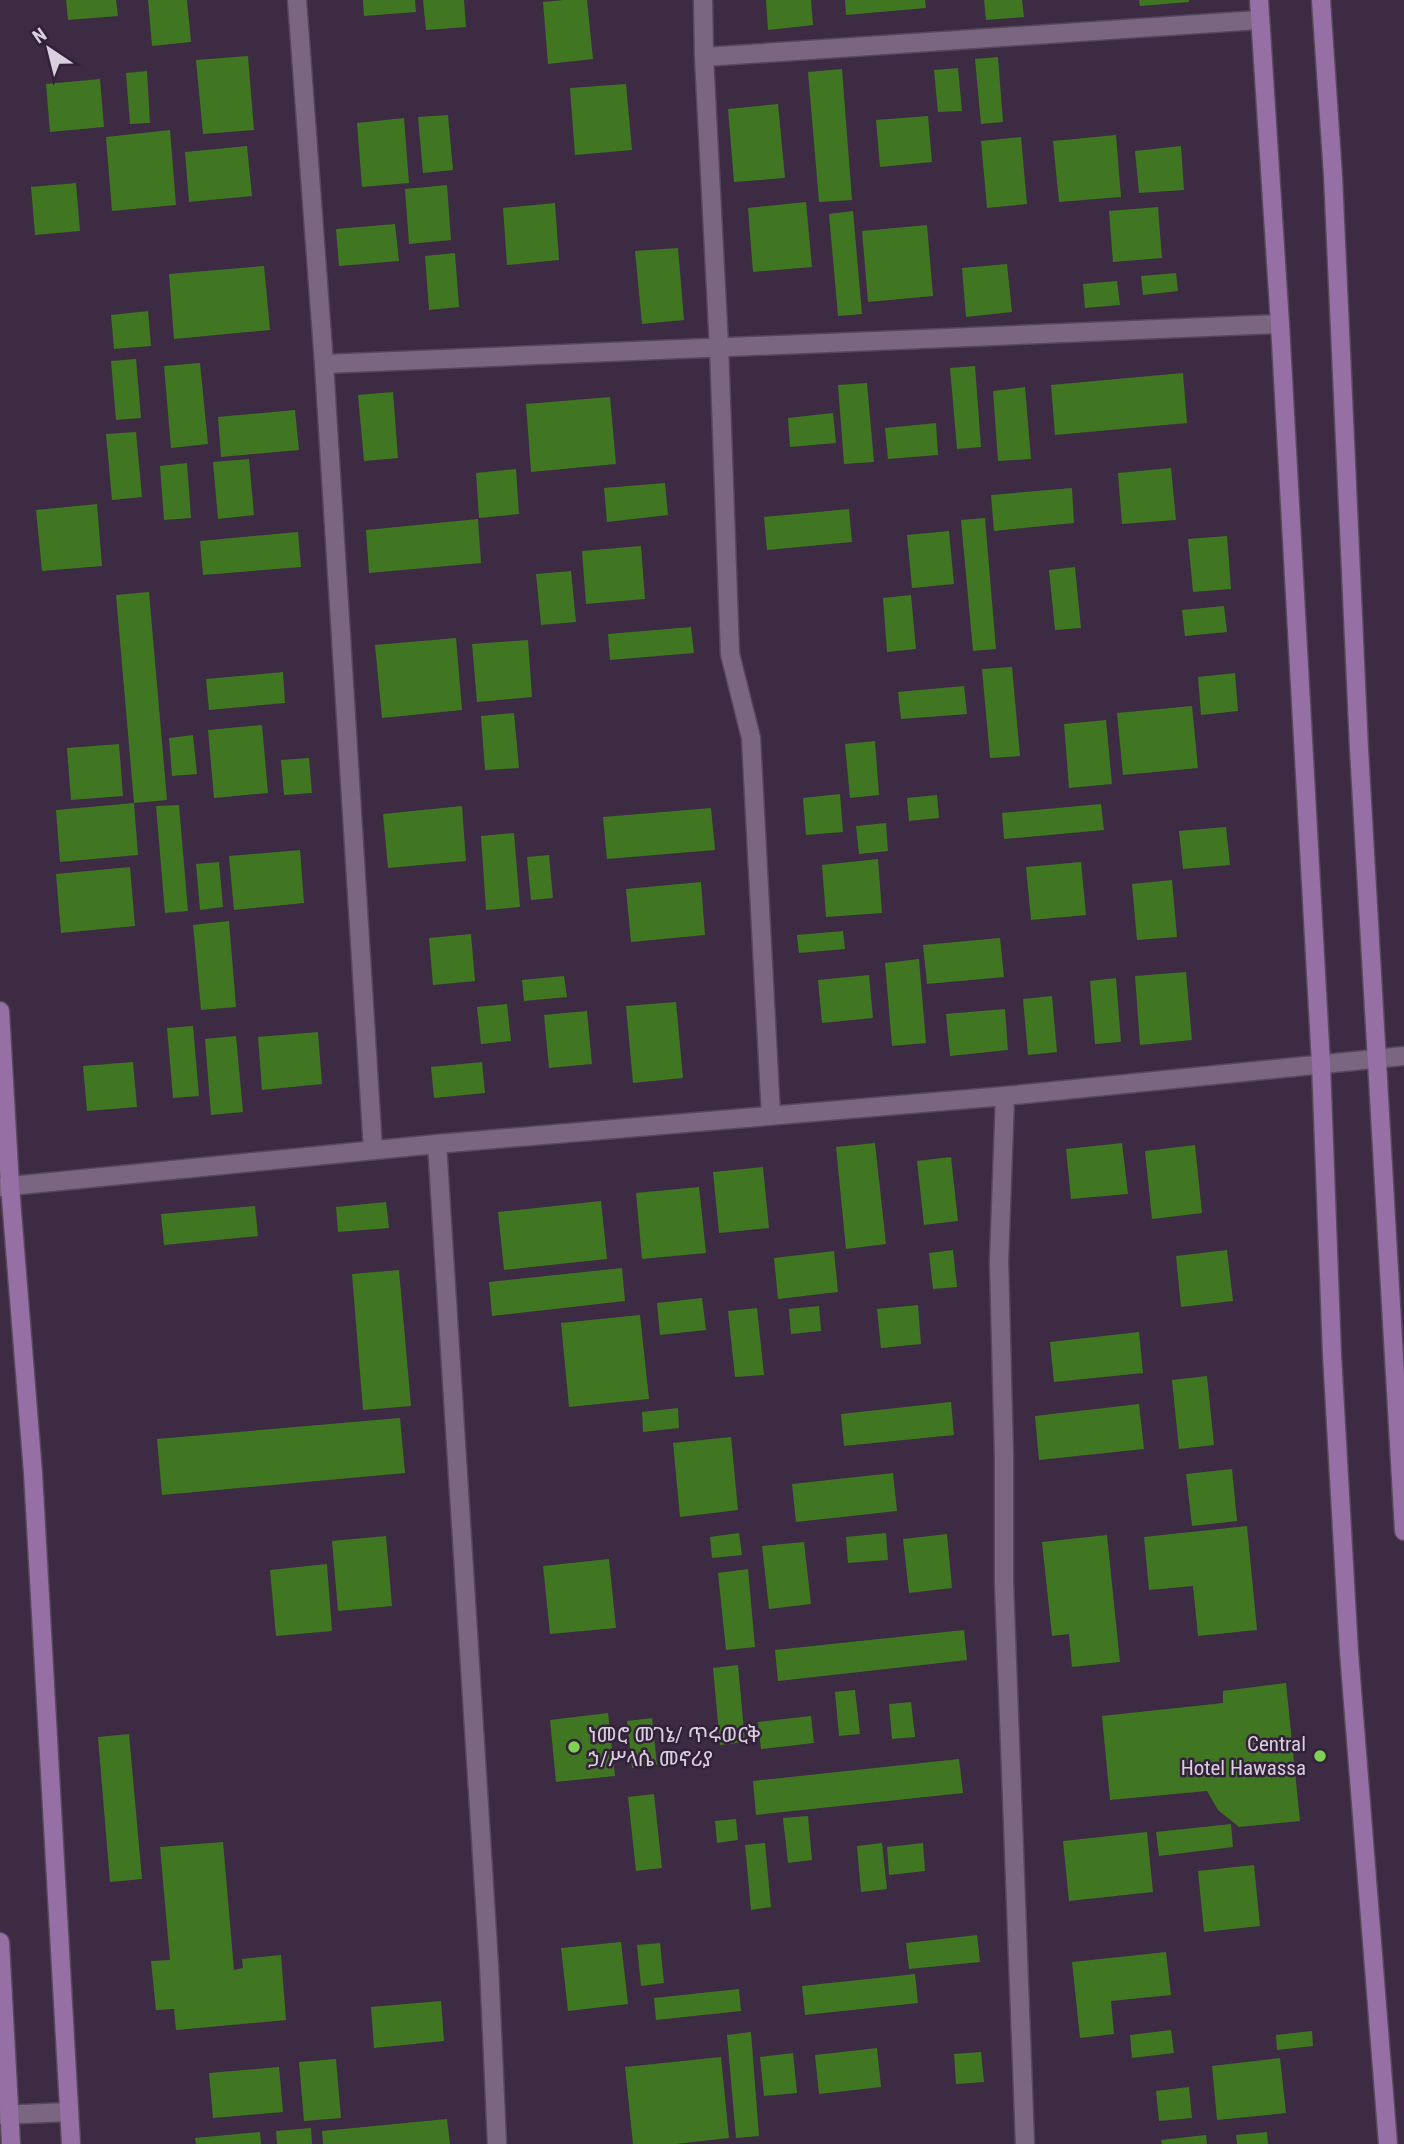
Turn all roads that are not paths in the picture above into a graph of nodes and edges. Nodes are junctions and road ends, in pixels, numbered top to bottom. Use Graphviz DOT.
graph roads {
  1 [pos="297,0"];
  2 [pos="703,0"];
  3 [pos="1259,0"];
  4 [pos="1321,0"];
  5 [pos="1259,20"];
  6 [pos="704,57"];
  7 [pos="1280,324"];
  8 [pos="719,347"];
  9 [pos="324,364"];
  10 [pos="0,1011"];
  11 [pos="1404,1056"];
  12 [pos="1378,1058"];
  13 [pos="1321,1064"];
  14 [pos="1005,1096"];
  15 [pos="771,1116"];
  16 [pos="437,1144"];
  17 [pos="373,1150"];
  18 [pos="5,1186"];
  19 [pos="1404,1531"];
  20 [pos="0,1942"];
  21 [pos="69,2112"];
  22 [pos="5,2115"];
  23 [pos="11,2144"];
  24 [pos="71,2144"];
  25 [pos="497,2144"];
  26 [pos="1026,2144"];
  27 [pos="1388,2144"];
  1 -- 9 [label="street"];
  2 -- 6 [label="street"];
  3 -- 5 [label="street"];
  4 -- 12 [label="street"];
  5 -- 6 [label="street"];
  5 -- 7 [label="street"];
  6 -- 8 [label="street"];
  7 -- 8 [label="street"];
  7 -- 13 [label="street"];
  8 -- 9 [label="street"];
  8 -- 15 [label="street"];
  9 -- 17 [label="street"];
  10 -- 18 [label="street"];
  11 -- 12 [label="street"];
  12 -- 13 [label="street"];
  12 -- 19 [label="street"];
  13 -- 14 [label="street"];
  13 -- 27 [label="street"];
  14 -- 15 [label="street"];
  14 -- 26 [label="street"];
  15 -- 16 [label="street"];
  16 -- 17 [label="street"];
  16 -- 25 [label="street"];
  17 -- 18 [label="street"];
  18 -- 21 [label="street"];
  20 -- 22 [label="street"];
  21 -- 22 [label="street"];
  21 -- 24 [label="street"];
  22 -- 23 [label="street"];
}
